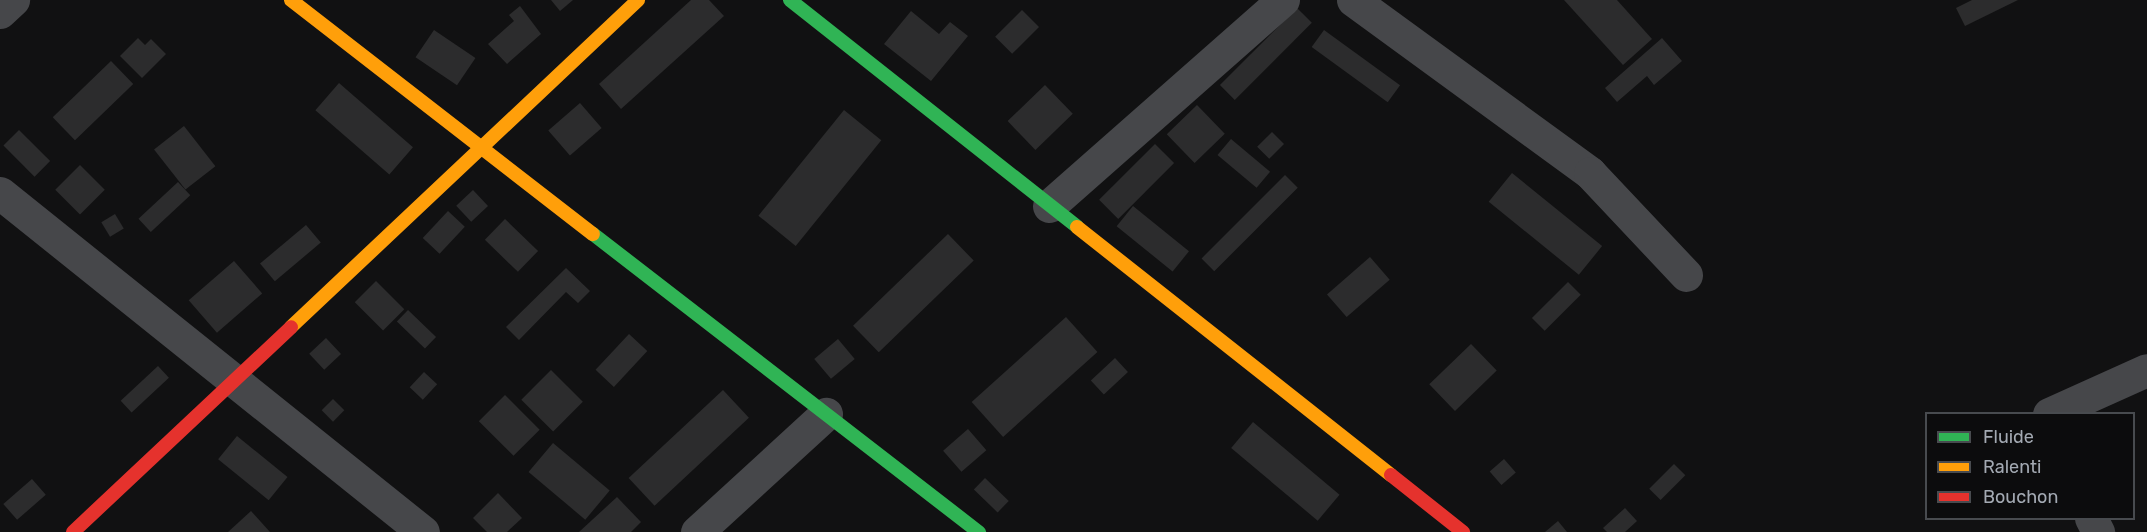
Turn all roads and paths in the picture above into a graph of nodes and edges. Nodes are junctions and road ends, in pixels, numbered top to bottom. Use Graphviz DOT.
graph roads {
  1 [pos="13,0"];
  2 [pos="291,0"];
  3 [pos="638,0"];
  4 [pos="790,0"];
  5 [pos="1283,0"];
  6 [pos="1353,0"];
  7 [pos="0,12"];
  8 [pos="482,148"];
  9 [pos="0,193"];
  10 [pos="1049,206"];
  11 [pos="1686,275"];
  12 [pos="2147,370"];
  13 [pos="235,379"];
  14 [pos="2053,412"];
  15 [pos="826,414"];
  16 [pos="73,532"];
  17 [pos="423,532"];
  18 [pos="696,532"];
  19 [pos="979,532"];
  20 [pos="1463,532"];
  1 -- 7 [label="street"];
  2 -- 8 [label="street"];
  3 -- 8 [label="street"];
  4 -- 10 [label="street"];
  5 -- 10 [label="street"];
  6 -- 11 [label="street"];
  8 -- 13 [label="street"];
  8 -- 15 [label="street"];
  9 -- 13 [label="street"];
  10 -- 20 [label="street"];
  12 -- 14 [label="street"];
  13 -- 16 [label="street"];
  13 -- 17 [label="street"];
  15 -- 18 [label="street"];
  15 -- 19 [label="street"];
}
